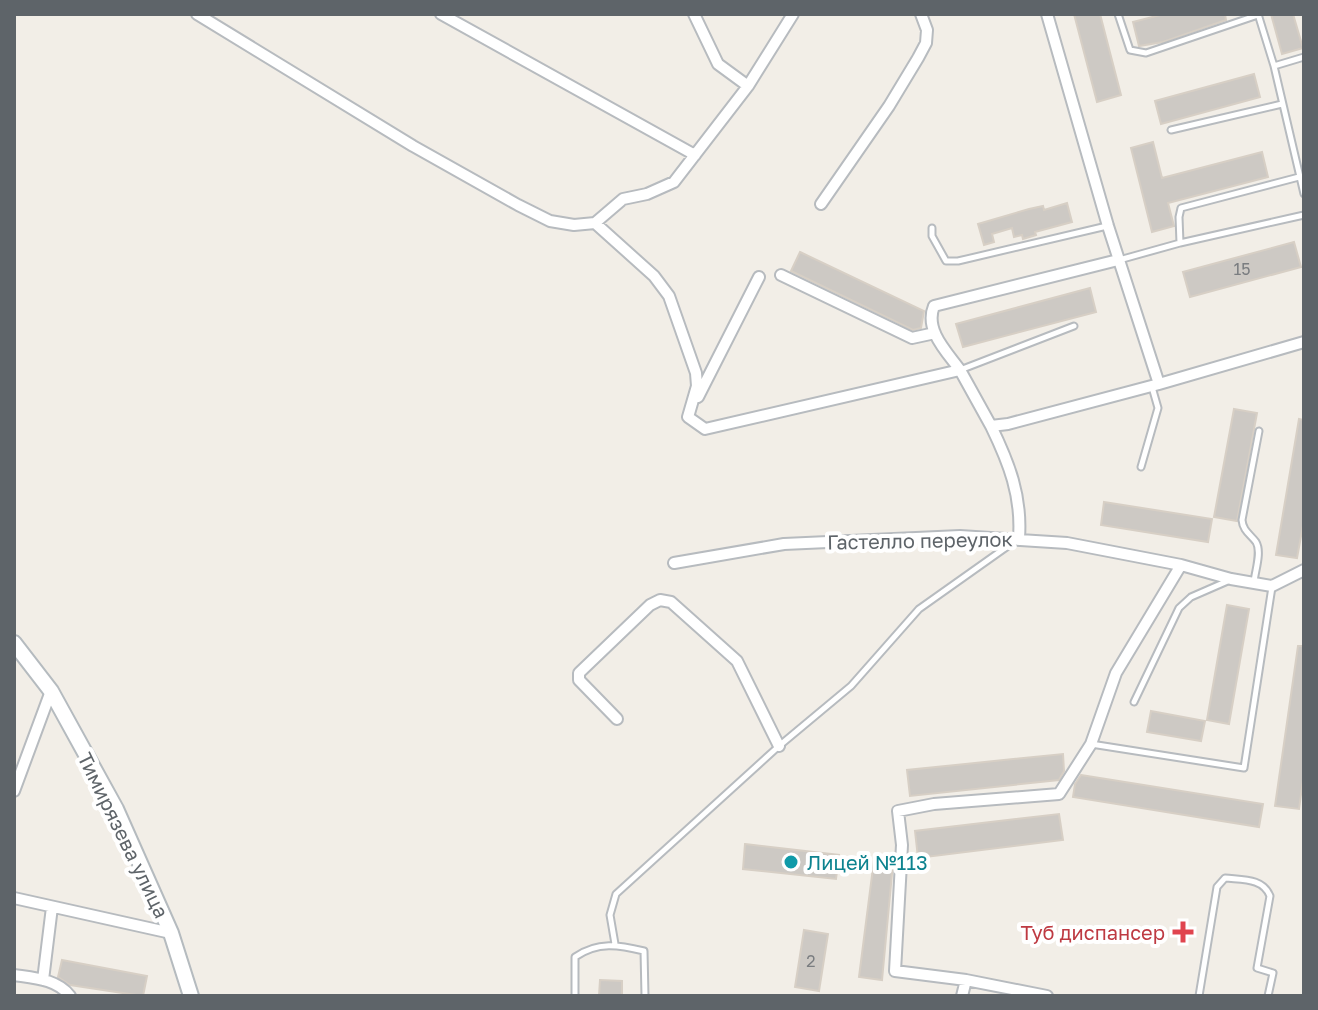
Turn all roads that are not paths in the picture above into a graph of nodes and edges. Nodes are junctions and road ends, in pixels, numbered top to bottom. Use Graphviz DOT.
graph roads {
  1 [pos="197,14"];
  2 [pos="441,14"];
  3 [pos="694,14"];
  4 [pos="793,14"];
  5 [pos="921,14"];
  6 [pos="1047,14"];
  7 [pos="1118,14"];
  8 [pos="1258,14"];
  9 [pos="1304,57"];
  10 [pos="1274,66"];
  11 [pos="748,86"];
  12 [pos="1282,104"];
  13 [pos="1171,130"];
  14 [pos="695,155"];
  15 [pos="1299,177"];
  16 [pos="1304,194"];
  17 [pos="821,204"];
  18 [pos="1304,215"];
  19 [pos="595,223"];
  20 [pos="1108,226"];
  21 [pos="932,228"];
  22 [pos="1180,243"];
  23 [pos="1118,260"];
  24 [pos="781,275"];
  25 [pos="759,277"];
  26 [pos="1074,326"];
  27 [pos="935,333"];
  28 [pos="1304,342"];
  29 [pos="960,370"];
  30 [pos="1155,385"];
  31 [pos="688,417"];
  32 [pos="991,426"];
  33 [pos="1259,431"];
  34 [pos="1141,467"];
  35 [pos="1019,538"];
  36 [pos="674,563"];
  37 [pos="1181,565"];
  38 [pos="1304,570"];
  39 [pos="1231,579"];
  40 [pos="1254,583"];
  41 [pos="1272,586"];
  42 [pos="14,643"];
  43 [pos="51,691"];
  44 [pos="1134,702"];
  45 [pos="617,719"];
  46 [pos="1091,744"];
  47 [pos="779,746"];
  48 [pos="14,791"];
  49 [pos="14,898"];
  50 [pos="52,907"];
  51 [pos="171,933"];
  52 [pos="615,944"];
  53 [pos="14,975"];
  54 [pos="43,980"];
  55 [pos="966,980"];
  56 [pos="70,996"];
  57 [pos="191,996"];
  58 [pos="575,996"];
  59 [pos="645,996"];
  60 [pos="962,996"];
  61 [pos="1047,996"];
  62 [pos="1199,996"];
  63 [pos="1268,996"];
  1 -- 19 [label="street"];
  2 -- 14 [label="street"];
  3 -- 11 [label="street"];
  4 -- 11 [label="street"];
  5 -- 17 [label="street"];
  6 -- 20 [label="street"];
  7 -- 8 [label="lane"];
  8 -- 10 [label="lane"];
  9 -- 10 [label="lane"];
  10 -- 12 [label="lane"];
  11 -- 14 [label="street"];
  12 -- 13 [label="lane"];
  12 -- 15 [label="lane"];
  14 -- 19 [label="street"];
  15 -- 16 [label="lane"];
  15 -- 22 [label="lane"];
  18 -- 22 [label="lane"];
  19 -- 31 [label="street"];
  20 -- 21 [label="lane"];
  20 -- 23 [label="street"];
  22 -- 23 [label="lane"];
  23 -- 27 [label="street"];
  23 -- 30 [label="street"];
  24 -- 27 [label="street"];
  25 -- 31 [label="street"];
  26 -- 29 [label="lane"];
  27 -- 29 [label="street"];
  28 -- 30 [label="street"];
  29 -- 31 [label="street"];
  29 -- 32 [label="street"];
  30 -- 32 [label="street"];
  30 -- 34 [label="lane"];
  32 -- 35 [label="street"];
  33 -- 40 [label="lane"];
  35 -- 36 [label="street, Гастелло переулок"];
  35 -- 37 [label="street, Гастелло переулок"];
  35 -- 47 [label="lane"];
  37 -- 39 [label="street, Гастелло переулок"];
  37 -- 46 [label="street"];
  38 -- 41 [label="street"];
  39 -- 40 [label="street, Гастелло переулок"];
  39 -- 44 [label="lane"];
  40 -- 41 [label="street, Гастелло переулок"];
  41 -- 46 [label="lane"];
  42 -- 43 [label="street, Тимирязева улица"];
  43 -- 48 [label="street"];
  43 -- 51 [label="street, Тимирязева улица"];
  45 -- 47 [label="street"];
  46 -- 55 [label="street"];
  47 -- 52 [label="lane"];
  49 -- 50 [label="street"];
  50 -- 51 [label="street"];
  50 -- 54 [label="street"];
  51 -- 57 [label="street, Тимирязева улица"];
  52 -- 58 [label="lane"];
  52 -- 59 [label="lane"];
  53 -- 54 [label="street"];
  54 -- 56 [label="street"];
  55 -- 60 [label="street"];
  55 -- 61 [label="street"];
  62 -- 63 [label="lane"];
}
